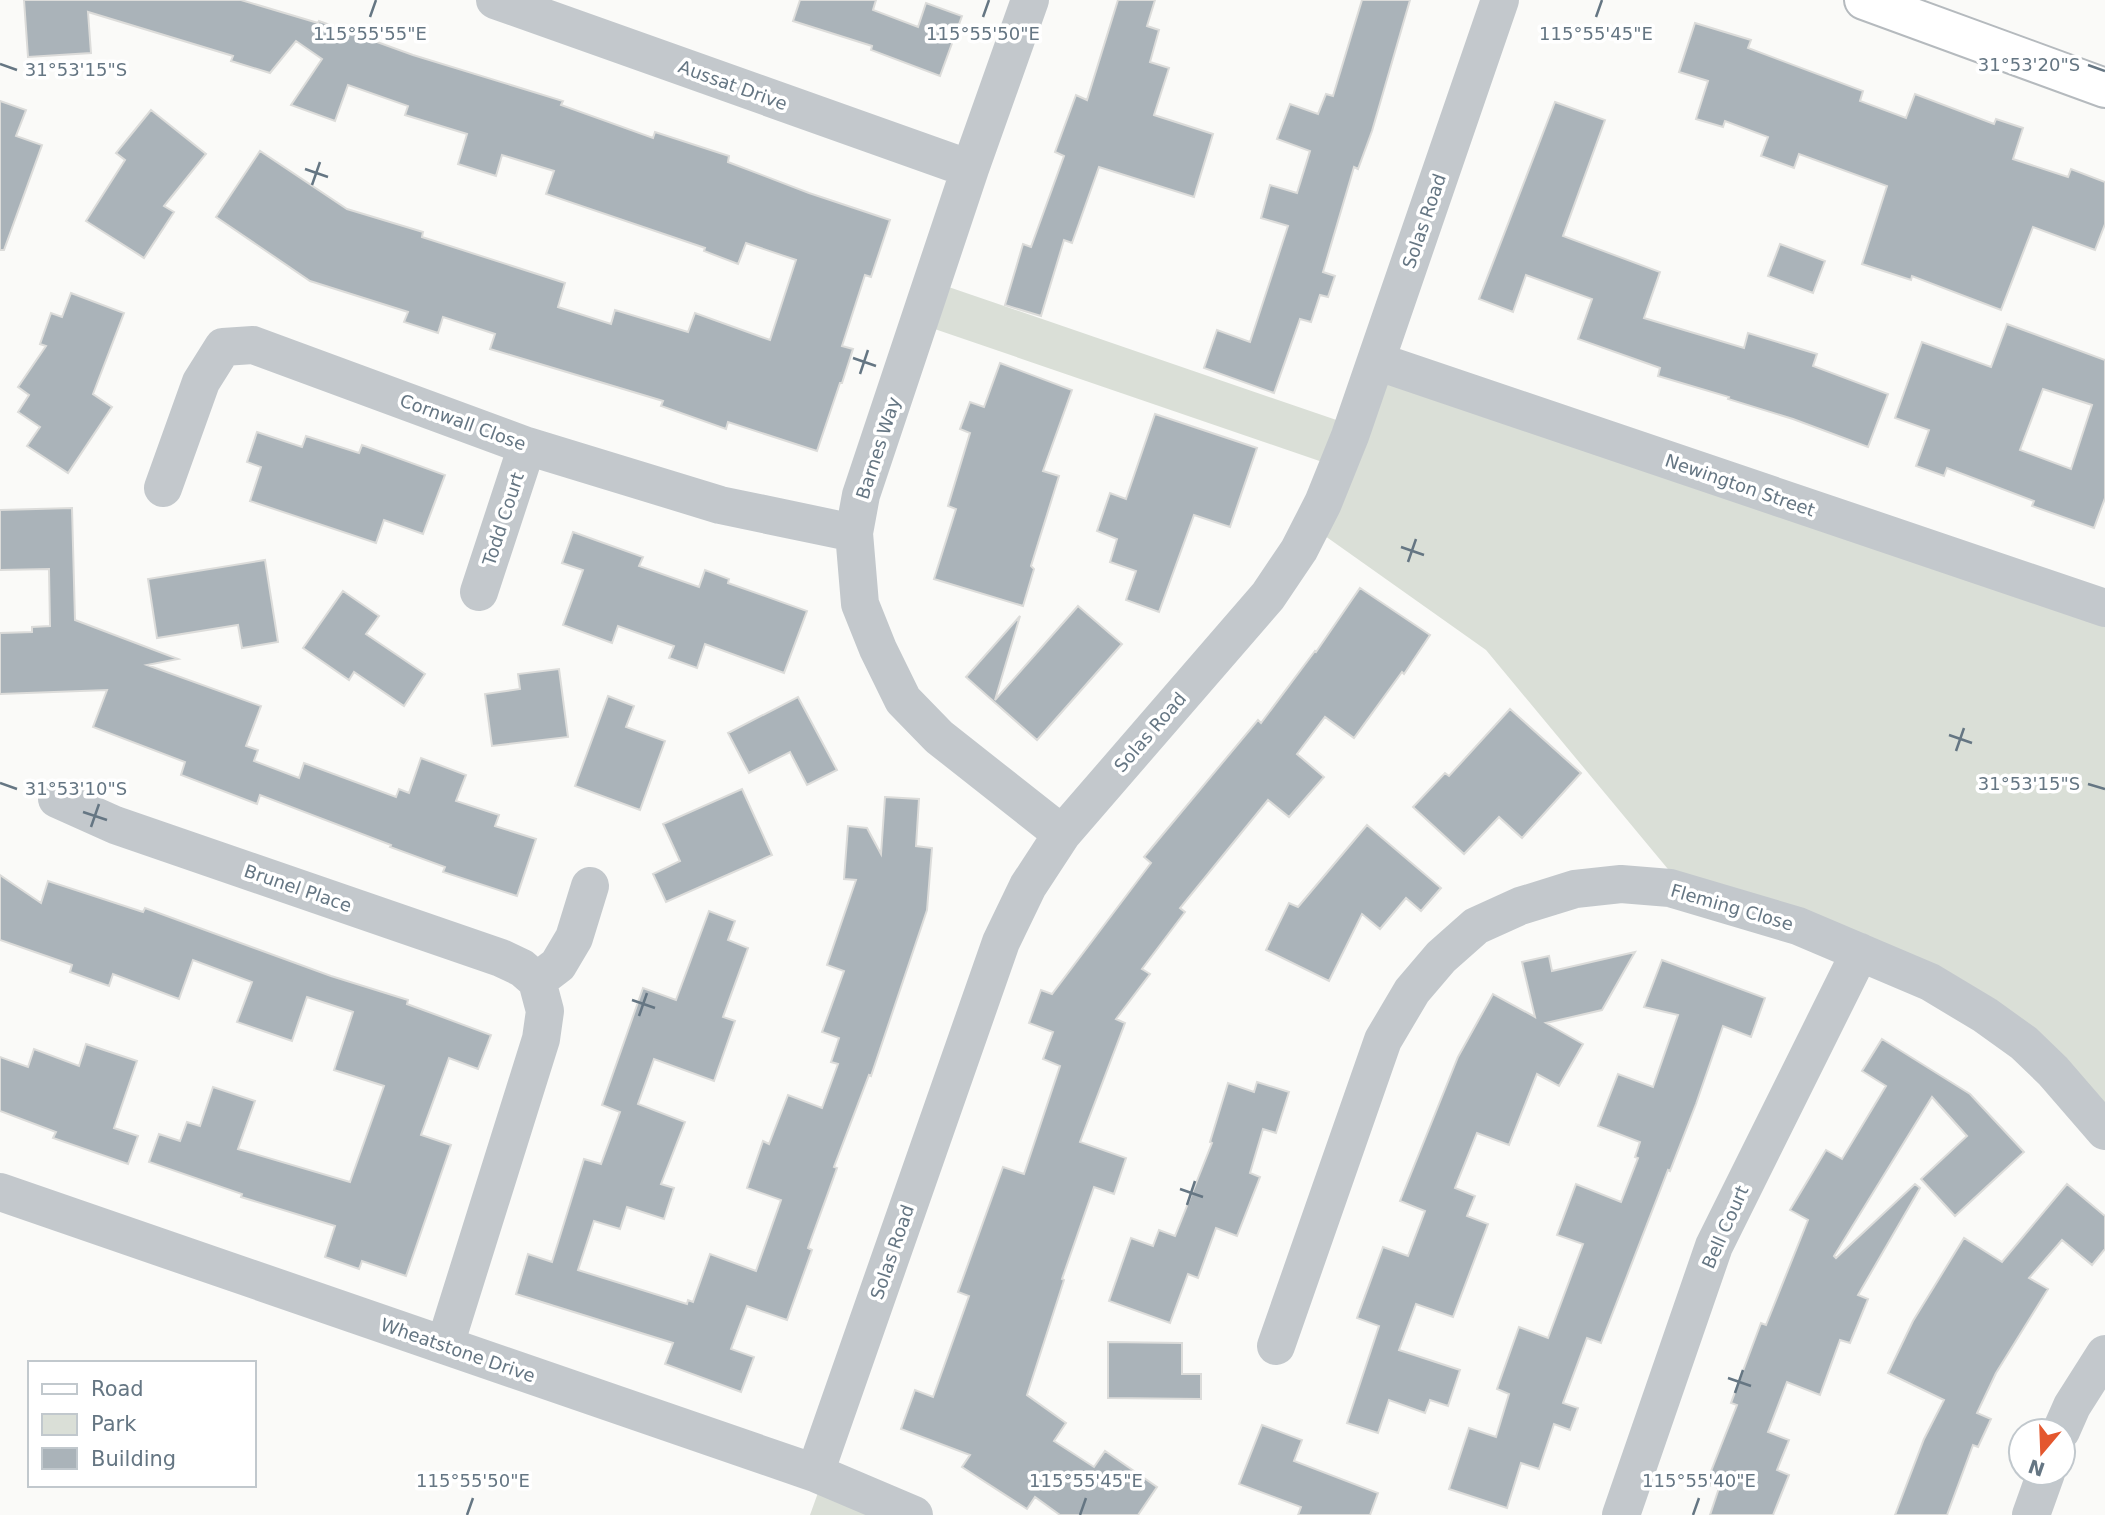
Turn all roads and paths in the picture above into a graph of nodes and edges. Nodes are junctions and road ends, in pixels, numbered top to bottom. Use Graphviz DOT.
graph roads {
  1 [pos="495,0"];
  2 [pos="1030,0"];
  3 [pos="1500,0"];
  4 [pos="1874,2"];
  5 [pos="2105,88"];
  6 [pos="970,169"];
  7 [pos="1376,361"];
  8 [pos="527,446"];
  9 [pos="163,488"];
  10 [pos="854,533"];
  11 [pos="479,592"];
  12 [pos="2105,608"];
  13 [pos="57,799"];
  14 [pos="1062,834"];
  15 [pos="590,886"];
  16 [pos="1860,952"];
  17 [pos="537,981"];
  18 [pos="2105,1131"];
  19 [pos="0,1192"];
  20 [pos="445,1345"];
  21 [pos="1276,1346"];
  22 [pos="2105,1354"];
  23 [pos="2067,1417"];
  24 [pos="815,1473"];
  25 [pos="2041,1487"];
  26 [pos="914,1515"];
  27 [pos="1621,1515"];
  28 [pos="2031,1515"];
  1 -- 6 [label="street, Aussat Drive"];
  2 -- 6 [label="street, Barnes Way"];
  3 -- 7 [label="street, Solas Road"];
  4 -- 5 [label="main road"];
  6 -- 10 [label="street, Barnes Way"];
  7 -- 12 [label="street, Newington Street"];
  7 -- 14 [label="street, Solas Road"];
  8 -- 9 [label="street, Cornwall Close"];
  8 -- 10 [label="street, Cornwall Close"];
  8 -- 11 [label="street, Todd Court"];
  10 -- 14 [label="street, Barnes Way"];
  13 -- 17 [label="street, Brunel Place"];
  14 -- 24 [label="street, Solas Road"];
  15 -- 17 [label="street"];
  16 -- 18 [label="street, Fleming Close"];
  16 -- 21 [label="street, Fleming Close"];
  16 -- 27 [label="street, Bell Court"];
  17 -- 20 [label="street"];
  19 -- 20 [label="street, Wheatstone Drive"];
  20 -- 24 [label="street, Wheatstone Drive"];
  22 -- 23 [label="street"];
  24 -- 26 [label="street, Wheatstone Drive"];
  25 -- 28 [label="street"];
}
